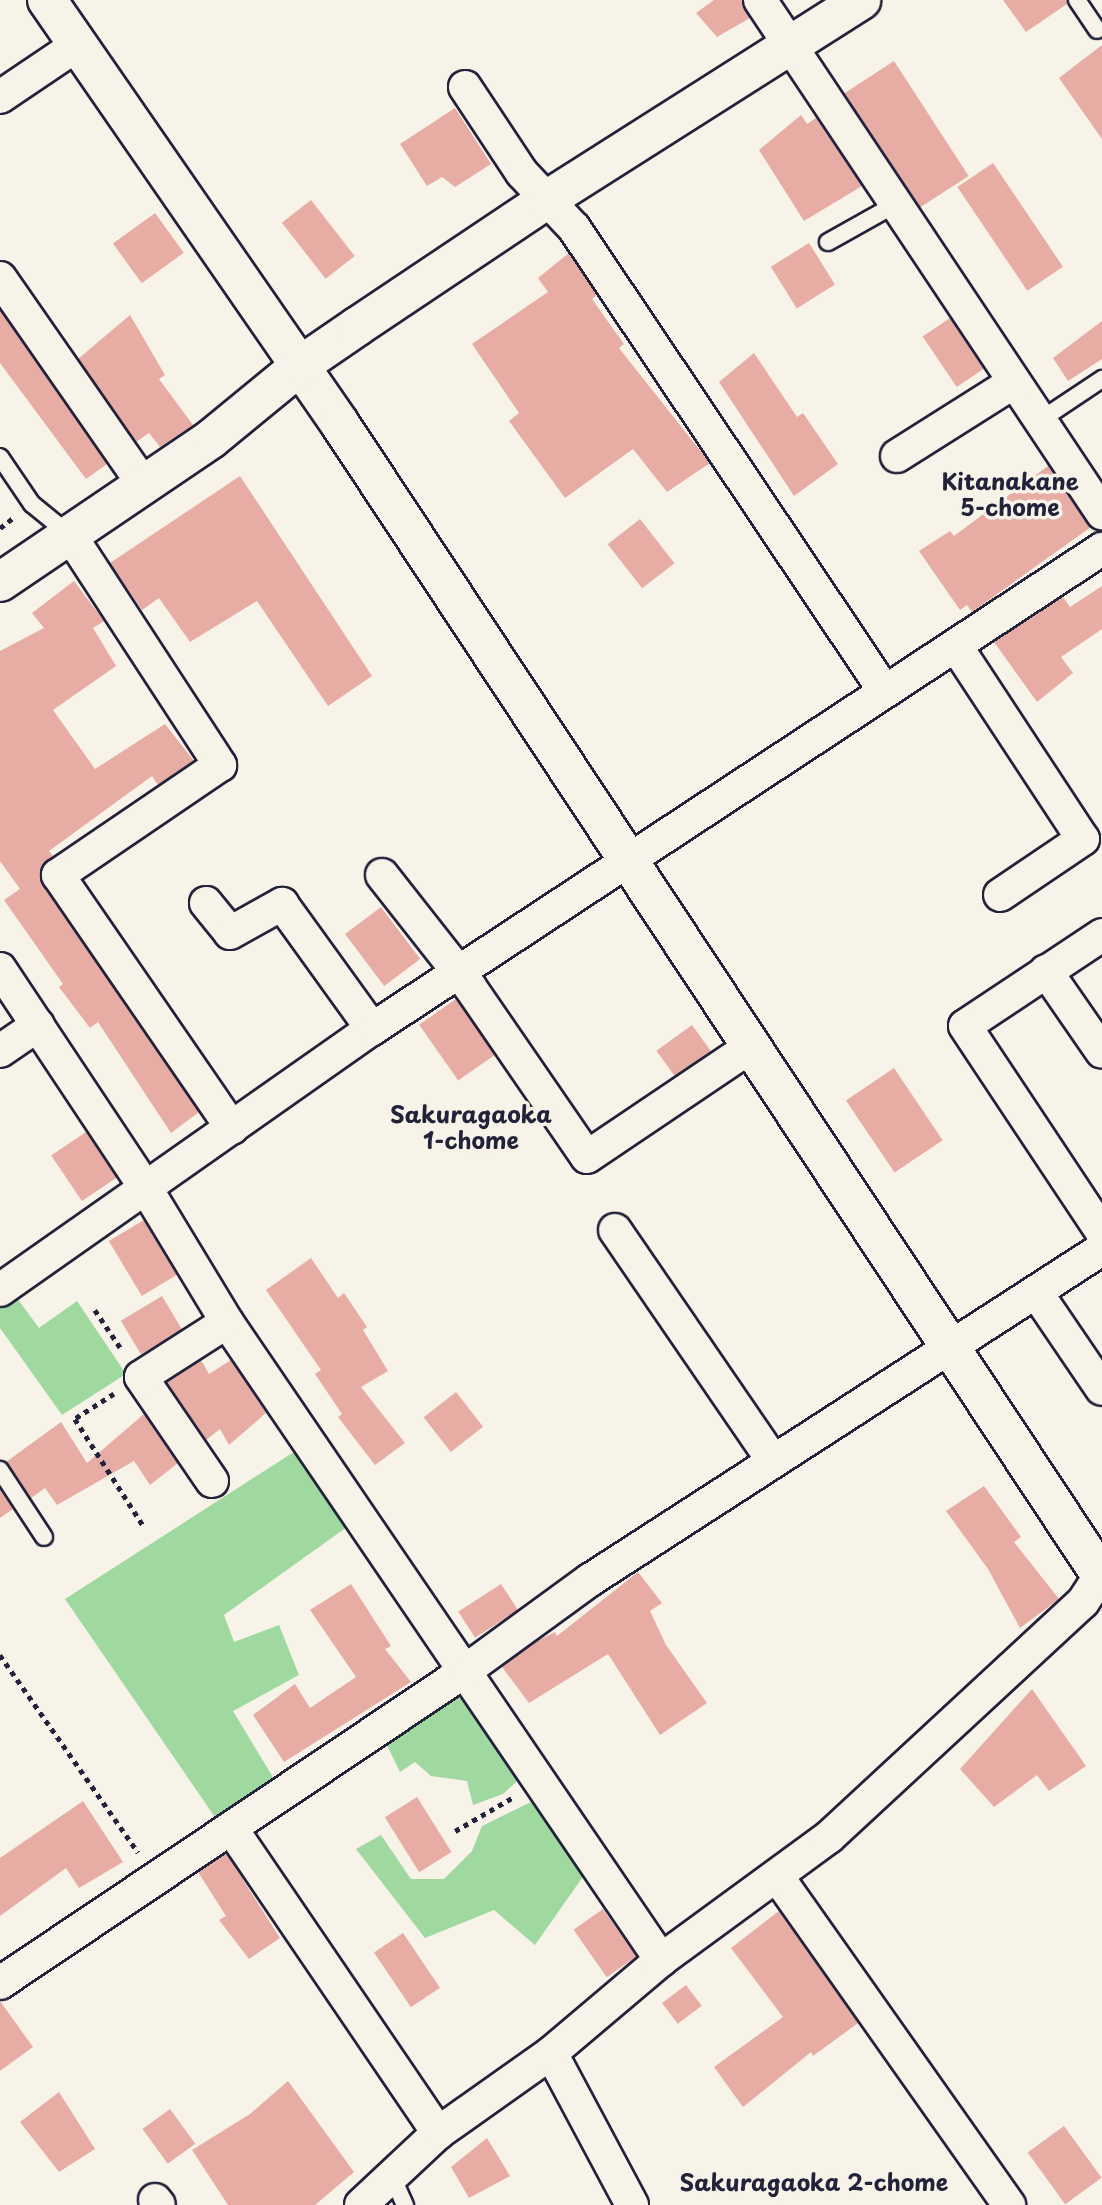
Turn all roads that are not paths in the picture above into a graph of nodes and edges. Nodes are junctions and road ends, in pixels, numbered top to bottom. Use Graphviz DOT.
graph roads {
  1 [pos="47,0"];
  2 [pos="760,0"];
  3 [pos="861,0"];
  4 [pos="1077,0"];
  5 [pos="1097,30"];
  6 [pos="77,45"];
  7 [pos="792,47"];
  8 [pos="465,87"];
  9 [pos="0,97"];
  10 [pos="548,199"];
  11 [pos="896,204"];
  12 [pos="828,242"];
  13 [pos="0,278"];
  14 [pos="301,365"];
  15 [pos="1102,379"];
  16 [pos="1014,382"];
  17 [pos="1039,421"];
  18 [pos="897,456"];
  19 [pos="0,457"];
  20 [pos="144,485"];
  21 [pos="1102,513"];
  22 [pos="70,535"];
  23 [pos="1102,549"];
  24 [pos="0,582"];
  25 [pos="956,646"];
  26 [pos="884,691"];
  27 [pos="630,859"];
  28 [pos="382,875"];
  29 [pos="1000,895"];
  30 [pos="206,902"];
  31 [pos="1102,935"];
  32 [pos="0,969"];
  33 [pos="1046,971"];
  34 [pos="457,976"];
  35 [pos="38,1025"];
  36 [pos="372,1029"];
  37 [pos="753,1045"];
  38 [pos="0,1051"];
  39 [pos="1102,1052"];
  40 [pos="232,1128"];
  41 [pos="147,1190"];
  42 [pos="615,1230"];
  43 [pos="1102,1232"];
  44 [pos="1102,1249"];
  45 [pos="0,1290"];
  46 [pos="1036,1292"];
  47 [pos="227,1322"];
  48 [pos="952,1346"];
  49 [pos="1102,1388"];
  50 [pos="772,1459"];
  51 [pos="0,1470"];
  52 [pos="212,1481"];
  53 [pos="44,1536"];
  54 [pos="1101,1575"];
  55 [pos="465,1671"];
  56 [pos="231,1828"];
  57 [pos="777,1876"];
  58 [pos="661,1959"];
  59 [pos="0,1983"];
  60 [pos="551,2053"];
  61 [pos="438,2133"];
  62 [pos="392,2176"];
  63 [pos="361,2205"];
  64 [pos="405,2205"];
  65 [pos="632,2205"];
  66 [pos="1009,2205"];
  1 -- 6 [label="street"];
  2 -- 7 [label="street"];
  3 -- 7 [label="street"];
  4 -- 5 [label="lane"];
  6 -- 9 [label="street"];
  6 -- 14 [label="street"];
  7 -- 10 [label="street"];
  7 -- 11 [label="street"];
  8 -- 10 [label="street"];
  10 -- 14 [label="street"];
  10 -- 26 [label="street"];
  11 -- 12 [label="lane"];
  11 -- 16 [label="street"];
  13 -- 20 [label="street"];
  14 -- 20 [label="street"];
  14 -- 27 [label="street"];
  15 -- 17 [label="lane"];
  16 -- 17 [label="street"];
  16 -- 18 [label="street"];
  17 -- 21 [label="street"];
  19 -- 22 [label="lane"];
  20 -- 22 [label="street"];
  22 -- 24 [label="street"];
  22 -- 40 [label="street"];
  23 -- 25 [label="street"];
  25 -- 26 [label="street"];
  25 -- 29 [label="street"];
  26 -- 27 [label="street"];
  27 -- 34 [label="street"];
  27 -- 37 [label="street"];
  28 -- 34 [label="street"];
  30 -- 36 [label="street"];
  31 -- 33 [label="street"];
  32 -- 35 [label="street"];
  33 -- 39 [label="street"];
  33 -- 43 [label="street"];
  34 -- 36 [label="street"];
  34 -- 37 [label="street"];
  35 -- 38 [label="street"];
  35 -- 41 [label="street"];
  36 -- 40 [label="street"];
  37 -- 48 [label="street"];
  40 -- 41 [label="street"];
  41 -- 45 [label="street"];
  41 -- 47 [label="street"];
  42 -- 50 [label="street"];
  44 -- 46 [label="street"];
  46 -- 48 [label="street"];
  46 -- 49 [label="street"];
  47 -- 52 [label="street"];
  47 -- 55 [label="street"];
  48 -- 50 [label="street"];
  48 -- 54 [label="street"];
  50 -- 55 [label="street"];
  51 -- 53 [label="lane"];
  54 -- 57 [label="street"];
  55 -- 56 [label="street"];
  55 -- 58 [label="street"];
  56 -- 59 [label="street"];
  56 -- 61 [label="street"];
  57 -- 58 [label="street"];
  57 -- 66 [label="street"];
  58 -- 60 [label="street"];
  60 -- 61 [label="street"];
  60 -- 65 [label="street"];
  61 -- 62 [label="street"];
  62 -- 63 [label="street"];
  62 -- 64 [label="lane"];
}
